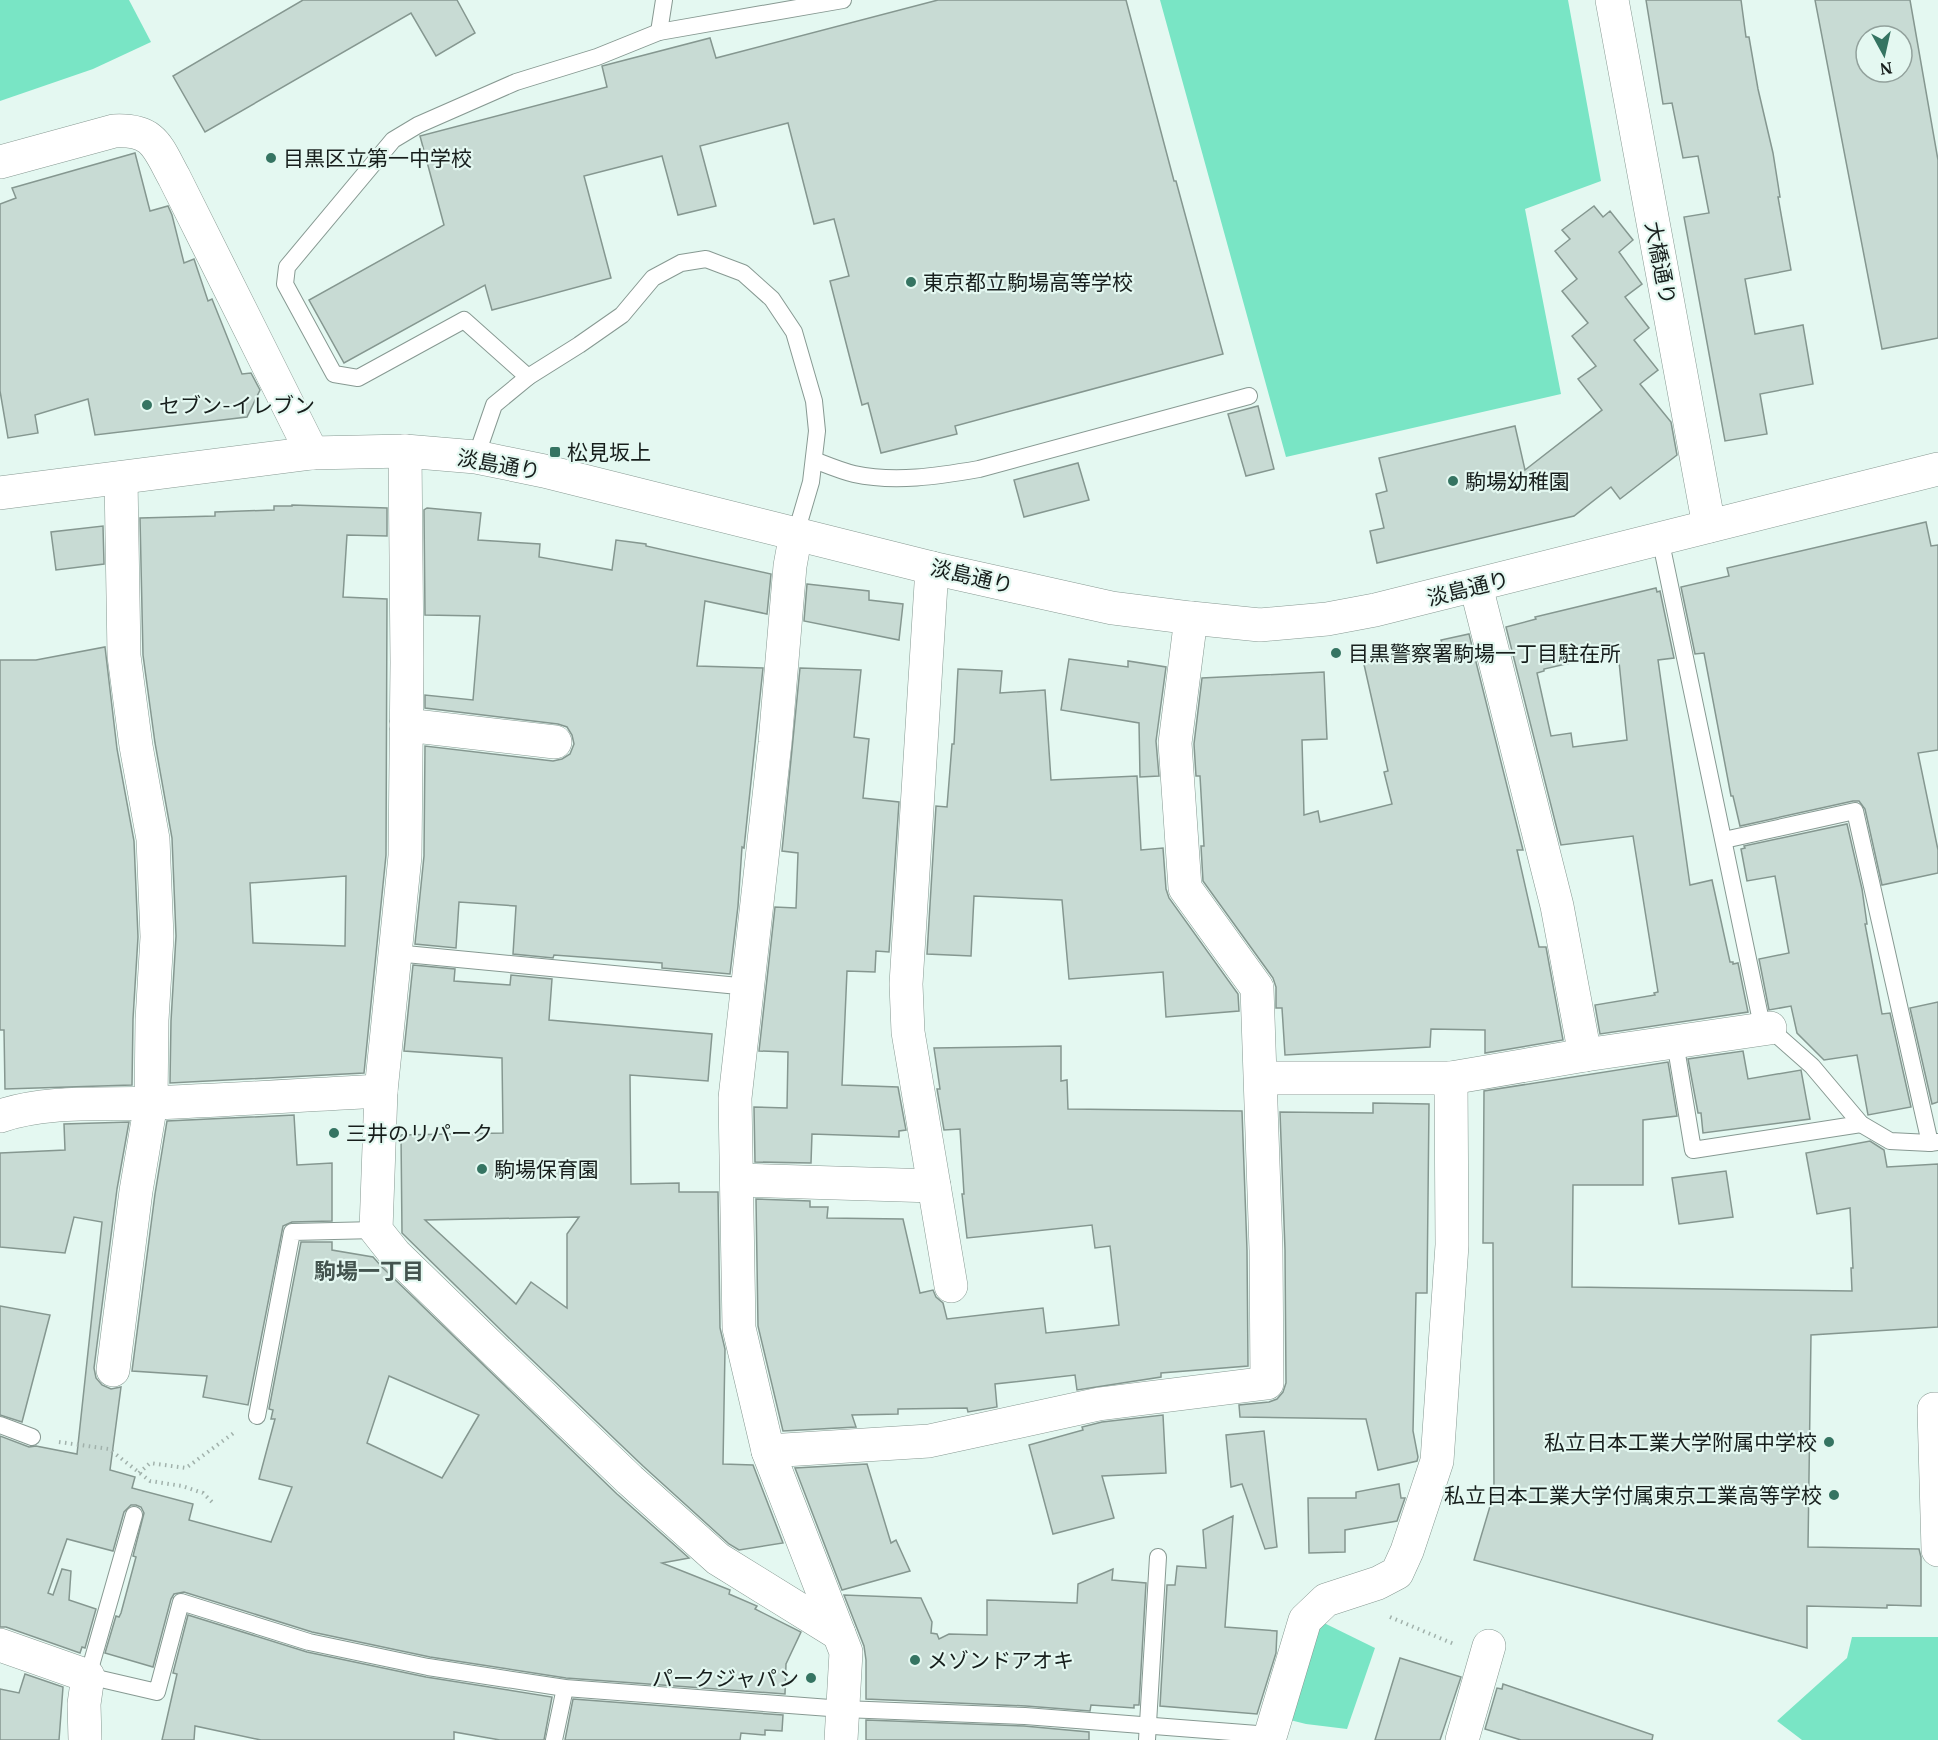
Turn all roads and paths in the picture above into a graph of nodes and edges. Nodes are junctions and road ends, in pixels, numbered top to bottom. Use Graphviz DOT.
graph roads {
  1 [pos="664,0"];
  2 [pos="843,0"];
  3 [pos="1612,0"];
  4 [pos="659,32"];
  5 [pos="0,162"];
  6 [pos="528,377"];
  7 [pos="1249,396"];
  8 [pos="405,451"];
  9 [pos="312,453"];
  10 [pos="477,457"];
  11 [pos="814,460"];
  12 [pos="1938,469"];
  13 [pos="121,478"];
  14 [pos="0,493"];
  15 [pos="1709,526"];
  16 [pos="796,533"];
  17 [pos="1660,538"];
  18 [pos="932,568"];
  19 [pos="1476,586"];
  20 [pos="1191,618"];
  21 [pos="406,725"];
  22 [pos="555,742"];
  23 [pos="1724,840"];
  24 [pos="395,953"];
  25 [pos="749,987"];
  26 [pos="1770,1028"];
  27 [pos="1676,1042"];
  28 [pos="1585,1055"];
  29 [pos="1262,1078"];
  30 [pos="1451,1078"];
  31 [pos="381,1091"];
  32 [pos="151,1103"];
  33 [pos="0,1116"];
  34 [pos="1861,1124"];
  35 [pos="1934,1143"];
  36 [pos="738,1180"];
  37 [pos="934,1186"];
  38 [pos="376,1230"];
  39 [pos="951,1286"];
  40 [pos="113,1370"];
  41 [pos="1938,1409"];
  42 [pos="257,1416"];
  43 [pos="0,1425"];
  44 [pos="32,1437"];
  45 [pos="768,1451"];
  46 [pos="139,1473"];
  47 [pos="214,1504"];
  48 [pos="134,1515"];
  49 [pos="1938,1550"];
  50 [pos="1158,1557"];
  51 [pos="1380,1612"];
  52 [pos="838,1634"];
  53 [pos="0,1645"];
  54 [pos="1487,1652"];
  55 [pos="88,1676"];
  56 [pos="565,1688"];
  57 [pos="842,1724"];
  58 [pos="1147,1733"];
  59 [pos="1270,1738"];
  60 [pos="85,1740"];
  61 [pos="554,1740"];
  62 [pos="1462,1740"];
  1 -- 4 [label="lane"];
  2 -- 4 [label="lane"];
  3 -- 15 [label="street, 大橋通り"];
  4 -- 6 [label="lane"];
  5 -- 9 [label="street"];
  6 -- 10 [label="lane"];
  6 -- 11 [label="lane"];
  7 -- 11 [label="lane"];
  8 -- 9 [label="street, 淡島通り"];
  8 -- 10 [label="street, 淡島通り"];
  8 -- 21 [label="street"];
  9 -- 13 [label="street, 淡島通り"];
  10 -- 16 [label="street, 淡島通り"];
  11 -- 16 [label="lane"];
  12 -- 15 [label="street, 淡島通り"];
  13 -- 14 [label="street, 淡島通り"];
  13 -- 32 [label="street"];
  15 -- 17 [label="street, 淡島通り"];
  16 -- 18 [label="street, 淡島通り"];
  16 -- 25 [label="street"];
  17 -- 19 [label="street, 淡島通り"];
  17 -- 23 [label="lane"];
  18 -- 20 [label="street, 淡島通り"];
  18 -- 37 [label="street"];
  19 -- 20 [label="street, 淡島通り"];
  19 -- 28 [label="street"];
  20 -- 29 [label="street"];
  21 -- 22 [label="street"];
  21 -- 24 [label="street"];
  23 -- 26 [label="lane"];
  23 -- 35 [label="lane"];
  24 -- 25 [label="lane"];
  24 -- 31 [label="street"];
  25 -- 36 [label="street"];
  26 -- 27 [label="street"];
  26 -- 34 [label="lane"];
  27 -- 28 [label="street"];
  27 -- 34 [label="lane"];
  28 -- 30 [label="street"];
  29 -- 30 [label="street"];
  29 -- 45 [label="street"];
  30 -- 59 [label="street"];
  31 -- 32 [label="street"];
  31 -- 38 [label="street"];
  32 -- 33 [label="street"];
  32 -- 40 [label="street"];
  34 -- 35 [label="lane"];
  36 -- 37 [label="street"];
  36 -- 45 [label="street"];
  37 -- 39 [label="street"];
  38 -- 42 [label="lane"];
  38 -- 52 [label="street"];
  41 -- 49 [label="street"];
  42 -- 46 [label="path"];
  43 -- 44 [label="lane"];
  44 -- 46 [label="path"];
  45 -- 52 [label="street"];
  46 -- 47 [label="path"];
  48 -- 55 [label="lane"];
  50 -- 58 [label="lane"];
  51 -- 54 [label="path"];
  52 -- 57 [label="street"];
  53 -- 55 [label="street"];
  54 -- 62 [label="street"];
  55 -- 56 [label="lane"];
  55 -- 60 [label="street"];
  56 -- 57 [label="lane"];
  56 -- 61 [label="lane"];
  57 -- 58 [label="lane"];
  58 -- 59 [label="lane"];
}
